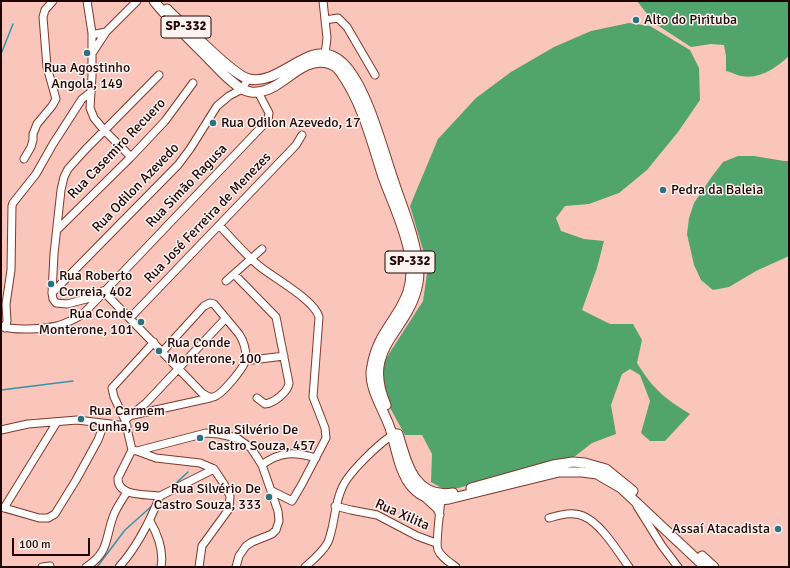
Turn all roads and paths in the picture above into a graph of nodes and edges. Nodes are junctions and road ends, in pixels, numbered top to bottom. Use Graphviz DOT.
graph roads {
  1 [pos="53,1"];
  2 [pos="87,1"];
  3 [pos="137,1"];
  4 [pos="154,1"];
  5 [pos="160,1"];
  6 [pos="323,1"];
  7 [pos="325,20"];
  8 [pos="106,32"];
  9 [pos="92,33"];
  10 [pos="92,53"];
  11 [pos="325,54"];
  12 [pos="281,71"];
  13 [pos="159,75"];
  14 [pos="376,75"];
  15 [pos="248,79"];
  16 [pos="193,83"];
  17 [pos="242,89"];
  18 [pos="91,92"];
  19 [pos="258,92"];
  20 [pos="104,130"];
  21 [pos="302,135"];
  22 [pos="131,157"];
  23 [pos="24,159"];
  24 [pos="219,226"];
  25 [pos="57,230"];
  26 [pos="262,249"];
  27 [pos="251,259"];
  28 [pos="234,274"];
  29 [pos="226,281"];
  30 [pos="52,293"];
  31 [pos="101,294"];
  32 [pos="130,318"];
  33 [pos="226,318"];
  34 [pos="3,327"];
  35 [pos="154,342"];
  36 [pos="163,351"];
  37 [pos="284,356"];
  38 [pos="246,358"];
  39 [pos="179,368"];
  40 [pos="210,398"];
  41 [pos="257,398"];
  42 [pos="133,415"];
  43 [pos="57,422"];
  44 [pos="100,423"];
  45 [pos="126,423"];
  46 [pos="1,430"];
  47 [pos="395,434"];
  48 [pos="134,450"];
  49 [pos="316,458"];
  50 [pos="262,464"];
  51 [pos="214,468"];
  52 [pos="272,491"];
  53 [pos="127,492"];
  54 [pos="420,494"];
  55 [pos="160,496"];
  56 [pos="441,497"];
  57 [pos="335,506"];
  58 [pos="3,507"];
  59 [pos="440,516"];
  60 [pos="646,516"];
  61 [pos="550,518"];
  62 [pos="150,521"];
  63 [pos="436,544"];
  64 [pos="50,566"];
  65 [pos="42,567"];
  66 [pos="86,567"];
  67 [pos="119,567"];
  68 [pos="161,567"];
  69 [pos="199,567"];
  70 [pos="236,567"];
  71 [pos="305,567"];
  72 [pos="456,567"];
  73 [pos="629,567"];
  74 [pos="678,567"];
  75 [pos="705,567"];
  76 [pos="714,567"];
  1 -- 23 [label="street"];
  2 -- 9 [label="street"];
  3 -- 8 [label="street"];
  4 -- 17 [label="main road, SP-332"];
  5 -- 15 [label="main road, SP-332"];
  6 -- 7 [label="street"];
  7 -- 11 [label="street"];
  7 -- 14 [label="street"];
  8 -- 9 [label="street"];
  8 -- 10 [label="street"];
  9 -- 10 [label="street"];
  10 -- 18 [label="street"];
  11 -- 12 [label="main road"];
  11 -- 47 [label="main road, SP-332"];
  12 -- 15 [label="main road"];
  12 -- 19 [label="main road"];
  13 -- 20 [label="street"];
  15 -- 17 [label="street, Rua Odilon Azevedo"];
  16 -- 22 [label="street, Rua Casemiro Recuero"];
  17 -- 19 [label="main road, SP-332"];
  17 -- 30 [label="street, Rua Odilon Azevedo"];
  18 -- 20 [label="street"];
  18 -- 34 [label="street"];
  19 -- 31 [label="street, Rua Simão Ragusa"];
  19 -- 47 [label="main road, SP-332"];
  20 -- 22 [label="street"];
  20 -- 25 [label="street"];
  21 -- 24 [label="street, Rua José Ferreira de Menezes"];
  22 -- 25 [label="street, Rua Casemiro Recuero"];
  24 -- 27 [label="street"];
  24 -- 32 [label="street, Rua José Ferreira de Menezes"];
  25 -- 30 [label="street"];
  26 -- 27 [label="street"];
  27 -- 28 [label="street"];
  27 -- 49 [label="street"];
  28 -- 29 [label="street"];
  28 -- 37 [label="street"];
  30 -- 31 [label="street"];
  31 -- 32 [label="street"];
  31 -- 34 [label="street, Rua Simão Ragusa"];
  32 -- 35 [label="street"];
  33 -- 36 [label="street"];
  33 -- 38 [label="street"];
  33 -- 39 [label="street"];
  35 -- 36 [label="street"];
  35 -- 45 [label="street"];
  36 -- 39 [label="street"];
  37 -- 38 [label="street"];
  37 -- 41 [label="street"];
  38 -- 40 [label="street"];
  39 -- 40 [label="street"];
  39 -- 42 [label="street"];
  40 -- 42 [label="street"];
  42 -- 45 [label="street"];
  43 -- 44 [label="street"];
  43 -- 46 [label="street"];
  43 -- 58 [label="street"];
  44 -- 45 [label="street"];
  44 -- 58 [label="street"];
  45 -- 48 [label="street"];
  47 -- 54 [label="main road, SP-332"];
  47 -- 56 [label="main road"];
  47 -- 57 [label="street"];
  48 -- 50 [label="street"];
  48 -- 51 [label="street"];
  48 -- 53 [label="street"];
  49 -- 50 [label="street"];
  49 -- 52 [label="street"];
  50 -- 52 [label="street"];
  51 -- 55 [label="street"];
  51 -- 69 [label="street"];
  52 -- 70 [label="street"];
  53 -- 55 [label="street"];
  53 -- 66 [label="street"];
  54 -- 56 [label="main road"];
  54 -- 59 [label="street"];
  55 -- 62 [label="street"];
  56 -- 59 [label="street"];
  56 -- 60 [label="main road"];
  56 -- 76 [label="main road"];
  57 -- 63 [label="street, Rua Xilita"];
  57 -- 71 [label="street"];
  59 -- 63 [label="street"];
  60 -- 74 [label="street"];
  60 -- 75 [label="main road"];
  61 -- 73 [label="street"];
  62 -- 67 [label="street"];
  62 -- 68 [label="street"];
  63 -- 72 [label="street"];
  64 -- 65 [label="street"];
}
